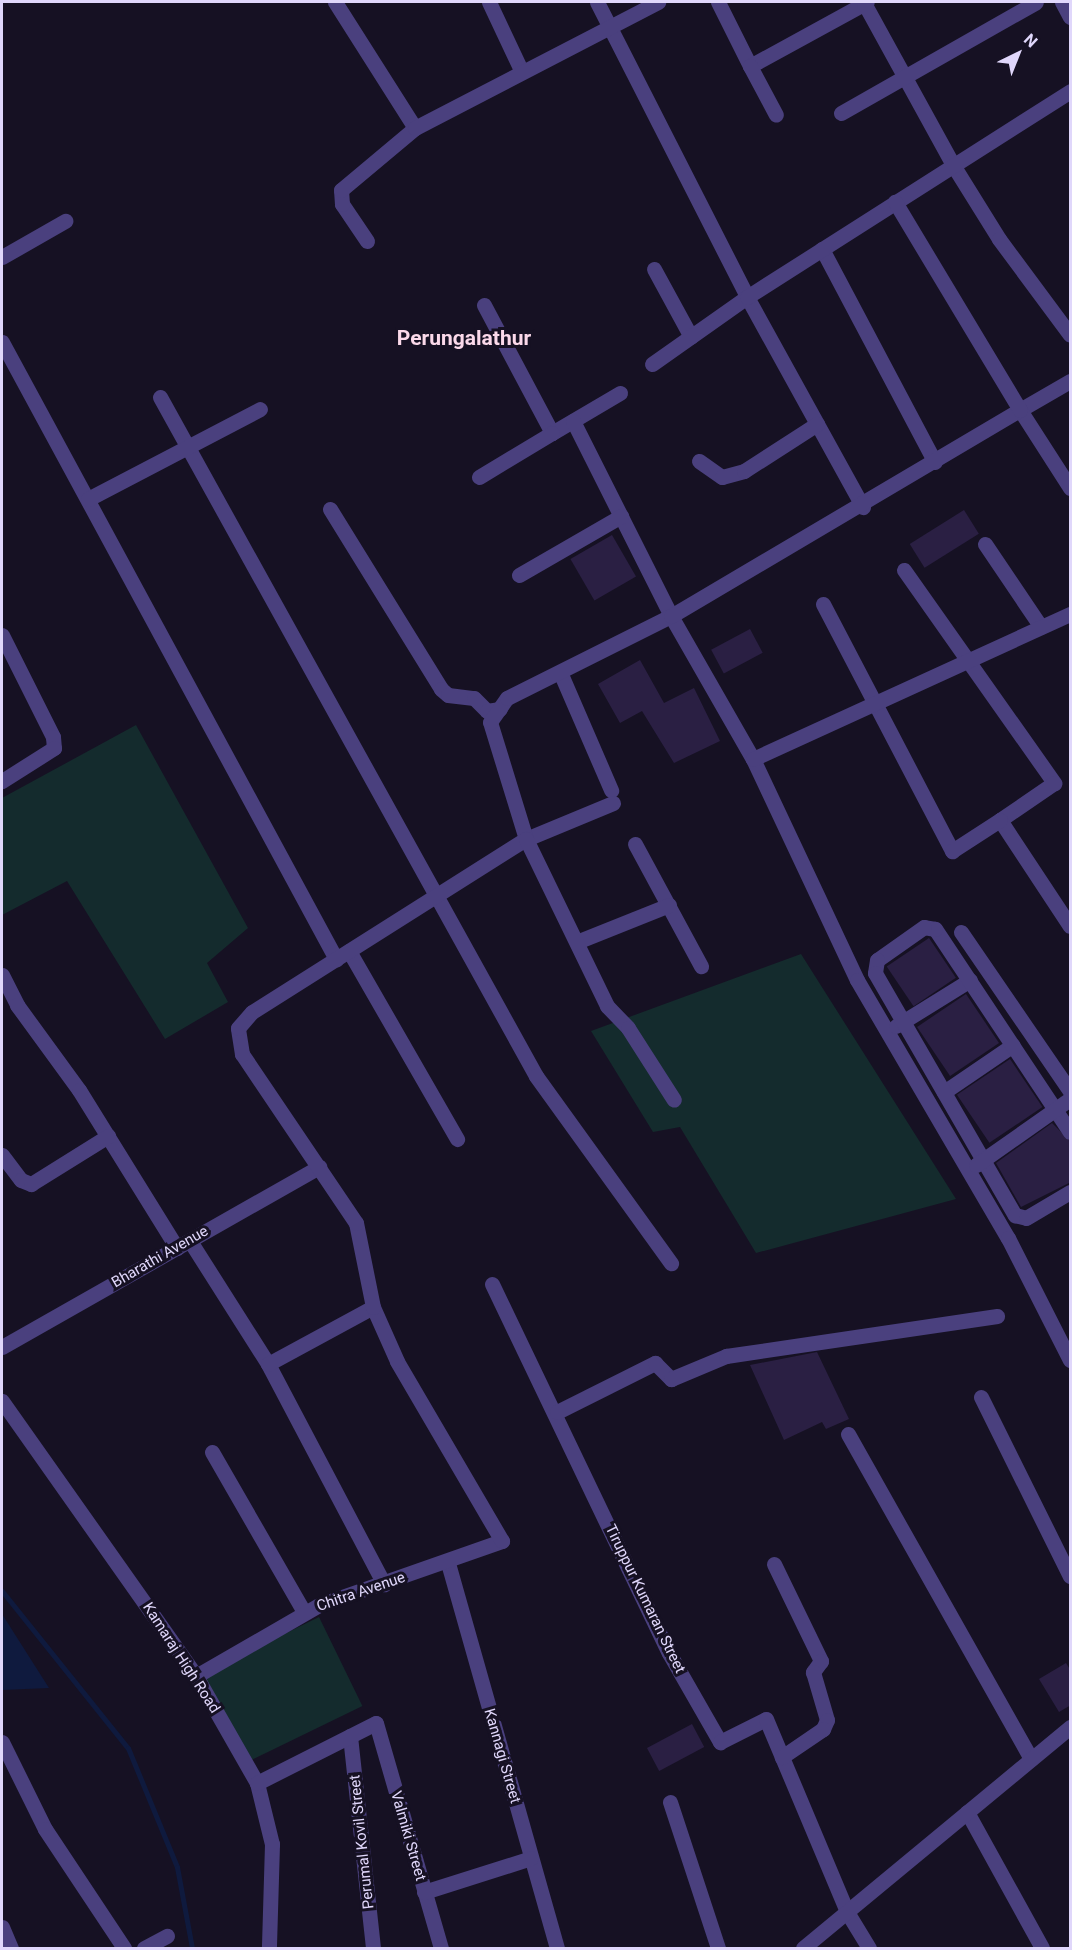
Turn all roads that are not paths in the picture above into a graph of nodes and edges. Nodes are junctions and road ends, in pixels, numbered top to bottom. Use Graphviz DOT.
graph roads {
  1 [pos="335,2"];
  2 [pos="489,2"];
  3 [pos="597,2"];
  4 [pos="658,2"];
  5 [pos="718,2"];
  6 [pos="866,2"];
  7 [pos="1036,2"];
  8 [pos="1062,2"];
  9 [pos="1071,17"];
  10 [pos="610,26"];
  11 [pos="750,66"];
  12 [pos="522,72"];
  13 [pos="906,76"];
  14 [pos="1071,91"];
  15 [pos="841,113"];
  16 [pos="776,115"];
  17 [pos="415,128"];
  18 [pos="953,165"];
  19 [pos="895,202"];
  20 [pos="65,220"];
  21 [pos="367,241"];
  22 [pos="822,249"];
  23 [pos="2,257"];
  24 [pos="654,269"];
  25 [pos="747,297"];
  26 [pos="484,305"];
  27 [pos="1071,335"];
  28 [pos="691,337"];
  29 [pos="2,342"];
  30 [pos="652,364"];
  31 [pos="1071,381"];
  32 [pos="620,393"];
  33 [pos="160,397"];
  34 [pos="260,409"];
  35 [pos="1020,411"];
  36 [pos="573,421"];
  37 [pos="817,424"];
  38 [pos="552,433"];
  39 [pos="189,449"];
  40 [pos="699,460"];
  41 [pos="935,462"];
  42 [pos="479,477"];
  43 [pos="1071,489"];
  44 [pos="88,499"];
  45 [pos="863,507"];
  46 [pos="330,509"];
  47 [pos="621,516"];
  48 [pos="985,544"];
  49 [pos="904,570"];
  50 [pos="519,575"];
  51 [pos="823,604"];
  52 [pos="1071,614"];
  53 [pos="672,616"];
  54 [pos="1041,627"];
  55 [pos="2,635"];
  56 [pos="968,659"];
  57 [pos="560,672"];
  58 [pos="873,702"];
  59 [pos="500,709"];
  60 [pos="753,759"];
  61 [pos="2,781"];
  62 [pos="1000,820"];
  63 [pos="526,839"];
  64 [pos="635,843"];
  65 [pos="434,897"];
  66 [pos="669,905"];
  67 [pos="1071,926"];
  68 [pos="961,932"];
  69 [pos="579,941"];
  70 [pos="349,951"];
  71 [pos="336,959"];
  72 [pos="701,966"];
  73 [pos="2,975"];
  74 [pos="970,980"];
  75 [pos="904,1023"];
  76 [pos="887,1031"];
  77 [pos="1012,1045"];
  78 [pos="1071,1091"];
  79 [pos="944,1092"];
  80 [pos="674,1100"];
  81 [pos="1071,1100"];
  82 [pos="1056,1111"];
  83 [pos="1071,1132"];
  84 [pos="108,1136"];
  85 [pos="457,1139"];
  86 [pos="2,1155"];
  87 [pos="983,1160"];
  88 [pos="319,1167"];
  89 [pos="969,1170"];
  90 [pos="1071,1192"];
  91 [pos="183,1245"];
  92 [pos="671,1263"];
  93 [pos="492,1284"];
  94 [pos="373,1307"];
  95 [pos="997,1316"];
  96 [pos="2,1347"];
  97 [pos="1071,1360"];
  98 [pos="268,1364"];
  99 [pos="981,1397"];
  100 [pos="2,1401"];
  101 [pos="556,1412"];
  102 [pos="848,1434"];
  103 [pos="212,1452"];
  104 [pos="448,1563"];
  105 [pos="774,1564"];
  106 [pos="1071,1576"];
  107 [pos="384,1584"];
  108 [pos="304,1612"];
  109 [pos="196,1676"];
  110 [pos="1071,1727"];
  111 [pos="350,1736"];
  112 [pos="2,1742"];
  113 [pos="782,1757"];
  114 [pos="1031,1759"];
  115 [pos="257,1783"];
  116 [pos="670,1802"];
  117 [pos="968,1812"];
  118 [pos="531,1858"];
  119 [pos="424,1892"];
  120 [pos="847,1912"];
  121 [pos="2,1928"];
  122 [pos="167,1936"];
  123 [pos="11,1948"];
  124 [pos="124,1948"];
  125 [pos="144,1948"];
  126 [pos="269,1948"];
  127 [pos="373,1948"];
  128 [pos="441,1948"];
  129 [pos="557,1948"];
  130 [pos="718,1948"];
  131 [pos="804,1948"];
  132 [pos="869,1948"];
  133 [pos="1042,1948"];
  1 -- 17 [label="street"];
  2 -- 12 [label="street"];
  3 -- 10 [label="street"];
  4 -- 10 [label="street"];
  5 -- 11 [label="street"];
  6 -- 11 [label="street"];
  6 -- 13 [label="street"];
  7 -- 13 [label="street"];
  8 -- 9 [label="street"];
  10 -- 12 [label="street"];
  10 -- 25 [label="street"];
  11 -- 16 [label="street"];
  12 -- 17 [label="street"];
  13 -- 15 [label="street"];
  13 -- 18 [label="street"];
  14 -- 18 [label="street"];
  17 -- 21 [label="street"];
  18 -- 19 [label="street"];
  18 -- 27 [label="street"];
  19 -- 22 [label="street"];
  19 -- 35 [label="street"];
  20 -- 23 [label="street"];
  22 -- 25 [label="street"];
  22 -- 41 [label="street"];
  24 -- 28 [label="street"];
  25 -- 28 [label="street"];
  25 -- 37 [label="street"];
  26 -- 38 [label="street"];
  28 -- 30 [label="street"];
  29 -- 44 [label="street"];
  31 -- 35 [label="street"];
  32 -- 36 [label="street"];
  33 -- 39 [label="street"];
  34 -- 39 [label="street"];
  35 -- 41 [label="street"];
  35 -- 43 [label="street"];
  36 -- 38 [label="street"];
  36 -- 47 [label="street"];
  37 -- 40 [label="street"];
  37 -- 45 [label="street"];
  38 -- 42 [label="street"];
  39 -- 44 [label="street"];
  39 -- 65 [label="street"];
  41 -- 45 [label="street"];
  44 -- 71 [label="street"];
  45 -- 53 [label="street"];
  46 -- 59 [label="street"];
  47 -- 50 [label="street"];
  47 -- 53 [label="street"];
  48 -- 54 [label="street"];
  49 -- 56 [label="street"];
  51 -- 58 [label="street"];
  52 -- 54 [label="street"];
  53 -- 57 [label="street"];
  53 -- 60 [label="street"];
  54 -- 56 [label="street"];
  55 -- 61 [label="street"];
  56 -- 58 [label="street"];
  56 -- 62 [label="street"];
  57 -- 59 [label="street"];
  57 -- 63 [label="street"];
  58 -- 60 [label="street"];
  58 -- 62 [label="street"];
  59 -- 63 [label="street"];
  60 -- 76 [label="street"];
  62 -- 67 [label="street"];
  63 -- 65 [label="street"];
  63 -- 69 [label="street"];
  64 -- 66 [label="street"];
  65 -- 70 [label="street"];
  65 -- 92 [label="street"];
  66 -- 69 [label="street"];
  66 -- 72 [label="street"];
  68 -- 78 [label="street"];
  69 -- 80 [label="street"];
  70 -- 71 [label="street"];
  70 -- 85 [label="street"];
  71 -- 88 [label="street"];
  73 -- 84 [label="street"];
  74 -- 75 [label="street"];
  74 -- 75 [label="street"];
  74 -- 77 [label="street"];
  75 -- 76 [label="street"];
  75 -- 79 [label="street"];
  76 -- 89 [label="street"];
  77 -- 79 [label="street"];
  77 -- 82 [label="street"];
  79 -- 87 [label="street"];
  81 -- 82 [label="street"];
  82 -- 83 [label="street"];
  82 -- 87 [label="street"];
  84 -- 86 [label="street"];
  84 -- 91 [label="street"];
  87 -- 89 [label="street"];
  87 -- 90 [label="street"];
  88 -- 91 [label="street, Bharathi Avenue"];
  88 -- 94 [label="street"];
  89 -- 97 [label="street"];
  91 -- 96 [label="street, Bharathi Avenue"];
  91 -- 98 [label="street"];
  93 -- 101 [label="street, Tiruppur Kumaran Street"];
  94 -- 98 [label="street"];
  94 -- 104 [label="street, Chitra Avenue"];
  95 -- 101 [label="street"];
  98 -- 107 [label="street"];
  99 -- 106 [label="street"];
  100 -- 109 [label="street, Kamaraj High Road"];
  101 -- 113 [label="street, Tiruppur Kumaran Street"];
  102 -- 114 [label="street"];
  103 -- 108 [label="street"];
  104 -- 107 [label="street, Chitra Avenue"];
  104 -- 118 [label="street, Kannagi Street"];
  105 -- 113 [label="street"];
  107 -- 108 [label="street, Chitra Avenue"];
  108 -- 109 [label="street, Chitra Avenue"];
  109 -- 115 [label="street, Kamaraj High Road"];
  110 -- 114 [label="street"];
  111 -- 115 [label="street"];
  111 -- 119 [label="street, Valmiki Street"];
  111 -- 127 [label="street, Perumal Kovil Street"];
  112 -- 124 [label="street"];
  113 -- 120 [label="street, Tiruppur Kumaran Street"];
  114 -- 117 [label="street"];
  115 -- 126 [label="street, Kamaraj High Road"];
  116 -- 130 [label="street"];
  117 -- 120 [label="street"];
  117 -- 133 [label="street"];
  118 -- 119 [label="street"];
  118 -- 129 [label="street, Kannagi Street"];
  119 -- 128 [label="street, Valmiki Street"];
  120 -- 131 [label="street"];
  120 -- 132 [label="street, Tiruppur Kumaran Street"];
  121 -- 123 [label="street"];
  122 -- 125 [label="street"];
}
